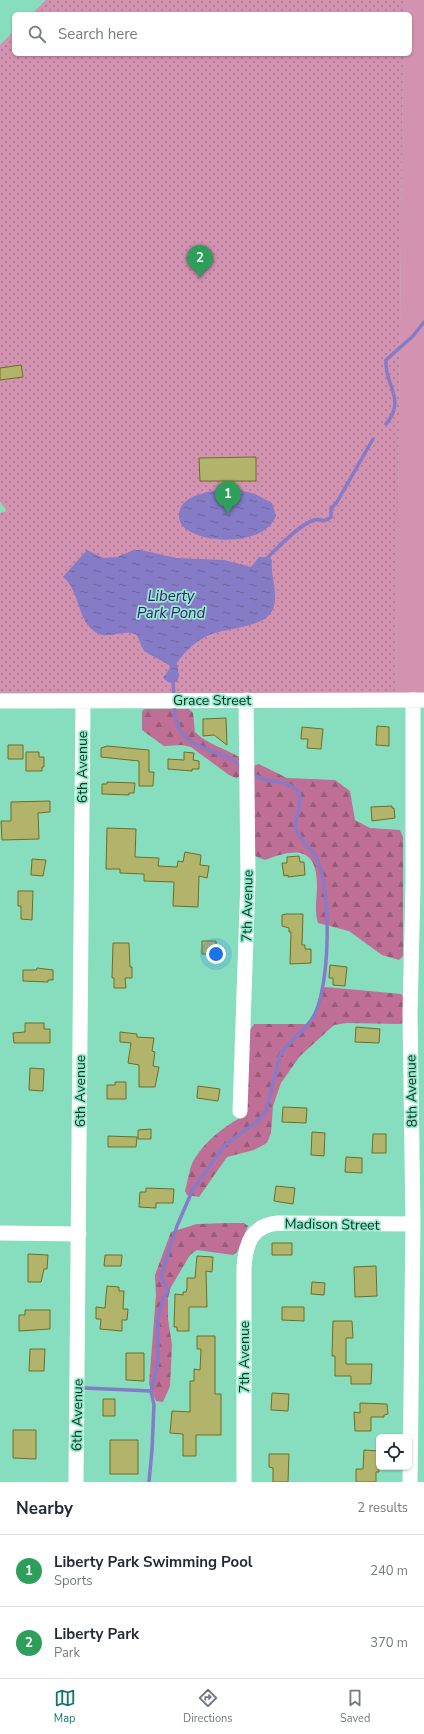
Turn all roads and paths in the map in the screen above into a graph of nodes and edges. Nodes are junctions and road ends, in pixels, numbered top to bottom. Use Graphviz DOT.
graph roads {
  1 [pos="246,700"];
  2 [pos="418,700"];
  3 [pos="0,701"];
  4 [pos="82,701"];
  5 [pos="240,1111"];
  6 [pos="413,1224"];
  7 [pos="0,1233"];
  8 [pos="79,1234"];
  9 [pos="253,1234"];
  10 [pos="76,1482"];
  11 [pos="244,1482"];
  12 [pos="410,1482"];
  1 -- 2 [label="street, Grace Street"];
  1 -- 4 [label="street, Grace Street"];
  1 -- 5 [label="street, 7th Avenue"];
  2 -- 6 [label="street, 8th Avenue"];
  3 -- 4 [label="street, Grace Street"];
  4 -- 8 [label="street, 6th Avenue"];
  6 -- 9 [label="street, Madison Street"];
  6 -- 12 [label="street, 8th Avenue"];
  7 -- 8 [label="street"];
  8 -- 10 [label="street, 6th Avenue"];
  9 -- 11 [label="street, 7th Avenue"];
}
